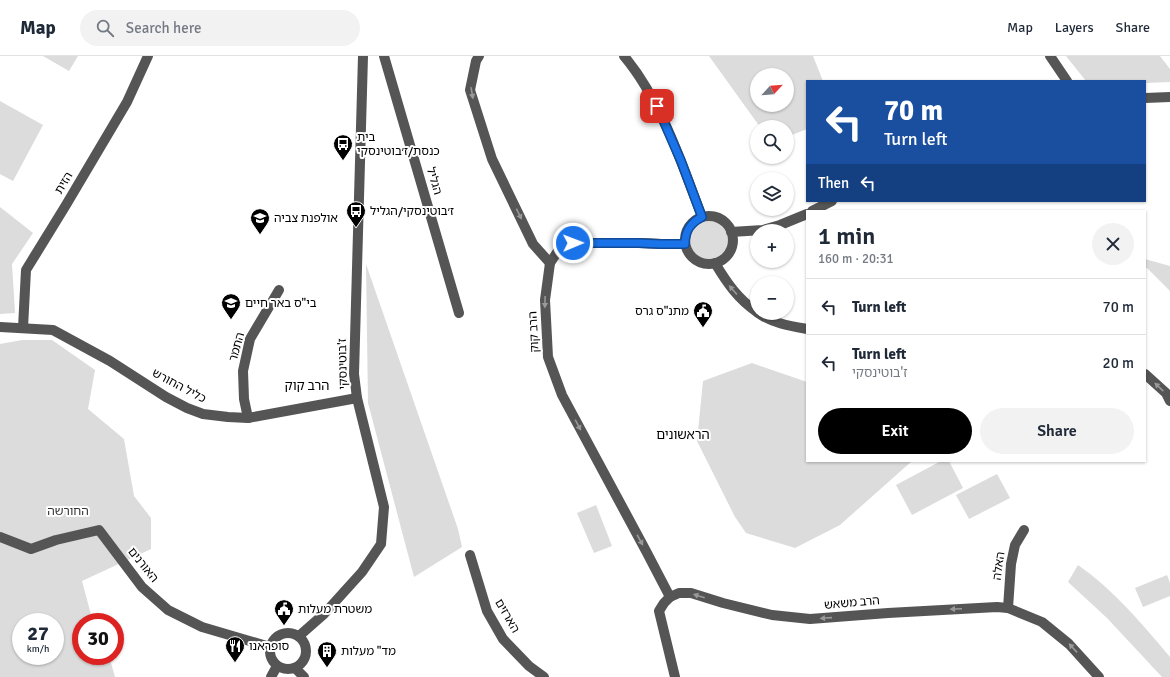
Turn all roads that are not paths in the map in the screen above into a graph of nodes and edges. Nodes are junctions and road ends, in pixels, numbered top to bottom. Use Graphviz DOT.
graph roads {
  1 [pos="148,56"];
  2 [pos="363,56"];
  3 [pos="384,56"];
  4 [pos="479,56"];
  5 [pos="624,56"];
  6 [pos="1050,56"];
  7 [pos="1066,80"];
  8 [pos="1170,97"];
  9 [pos="1146,98"];
  10 [pos="830,202"];
  11 [pos="814,210"];
  12 [pos="806,214"];
  13 [pos="702,217"];
  14 [pos="731,232"];
  15 [pos="685,244"];
  16 [pos="550,263"];
  17 [pos="714,263"];
  18 [pos="278,290"];
  19 [pos="750,307"];
  20 [pos="459,313"];
  21 [pos="772,320"];
  22 [pos="0,327"];
  23 [pos="23,328"];
  24 [pos="806,329"];
  25 [pos="1146,375"];
  26 [pos="357,398"];
  27 [pos="1170,401"];
  28 [pos="248,418"];
  29 [pos="1024,530"];
  30 [pos="0,537"];
  31 [pos="470,555"];
  32 [pos="670,597"];
  33 [pos="1008,608"];
  34 [pos="299,636"];
  35 [pos="270,647"];
  36 [pos="277,666"];
  37 [pos="295,668"];
  38 [pos="270,677"];
  39 [pos="304,677"];
  40 [pos="544,677"];
  41 [pos="675,677"];
  42 [pos="1099,677"];
  1 -- 23 [label="street, הזית"];
  2 -- 26 [label="street, ז'בוטינסקי"];
  3 -- 20 [label="street, הגליל"];
  4 -- 16 [label="street, one-way"];
  5 -- 13 [label="street"];
  6 -- 7 [label="street"];
  8 -- 9 [label="street"];
  10 -- 11 [label="street"];
  12 -- 14 [label="street"];
  13 -- 14 [label="street"];
  13 -- 15 [label="street"];
  14 -- 17 [label="street"];
  15 -- 16 [label="street"];
  15 -- 17 [label="street"];
  16 -- 32 [label="street, הרב קוק, one-way"];
  19 -- 17 [label="street, one-way"];
  18 -- 28 [label="street, התמר"];
  21 -- 24 [label="street"];
  22 -- 23 [label="street, כליל החורש"];
  23 -- 28 [label="street, כליל החורש"];
  27 -- 25 [label="street, one-way"];
  26 -- 28 [label="street, כליל החורש"];
  26 -- 34 [label="street, ז'בוטינסקי"];
  29 -- 33 [label="street, האלה"];
  30 -- 35 [label="street, האורנים"];
  31 -- 40 [label="street, הארזים"];
  33 -- 32 [label="street, הרב משאש, one-way"];
  32 -- 41 [label="street"];
  42 -- 33 [label="street, הרב משאש, one-way"];
  34 -- 35 [label="street"];
  34 -- 37 [label="street"];
  35 -- 36 [label="street"];
  36 -- 37 [label="street"];
  36 -- 38 [label="street"];
  37 -- 39 [label="street"];
}
